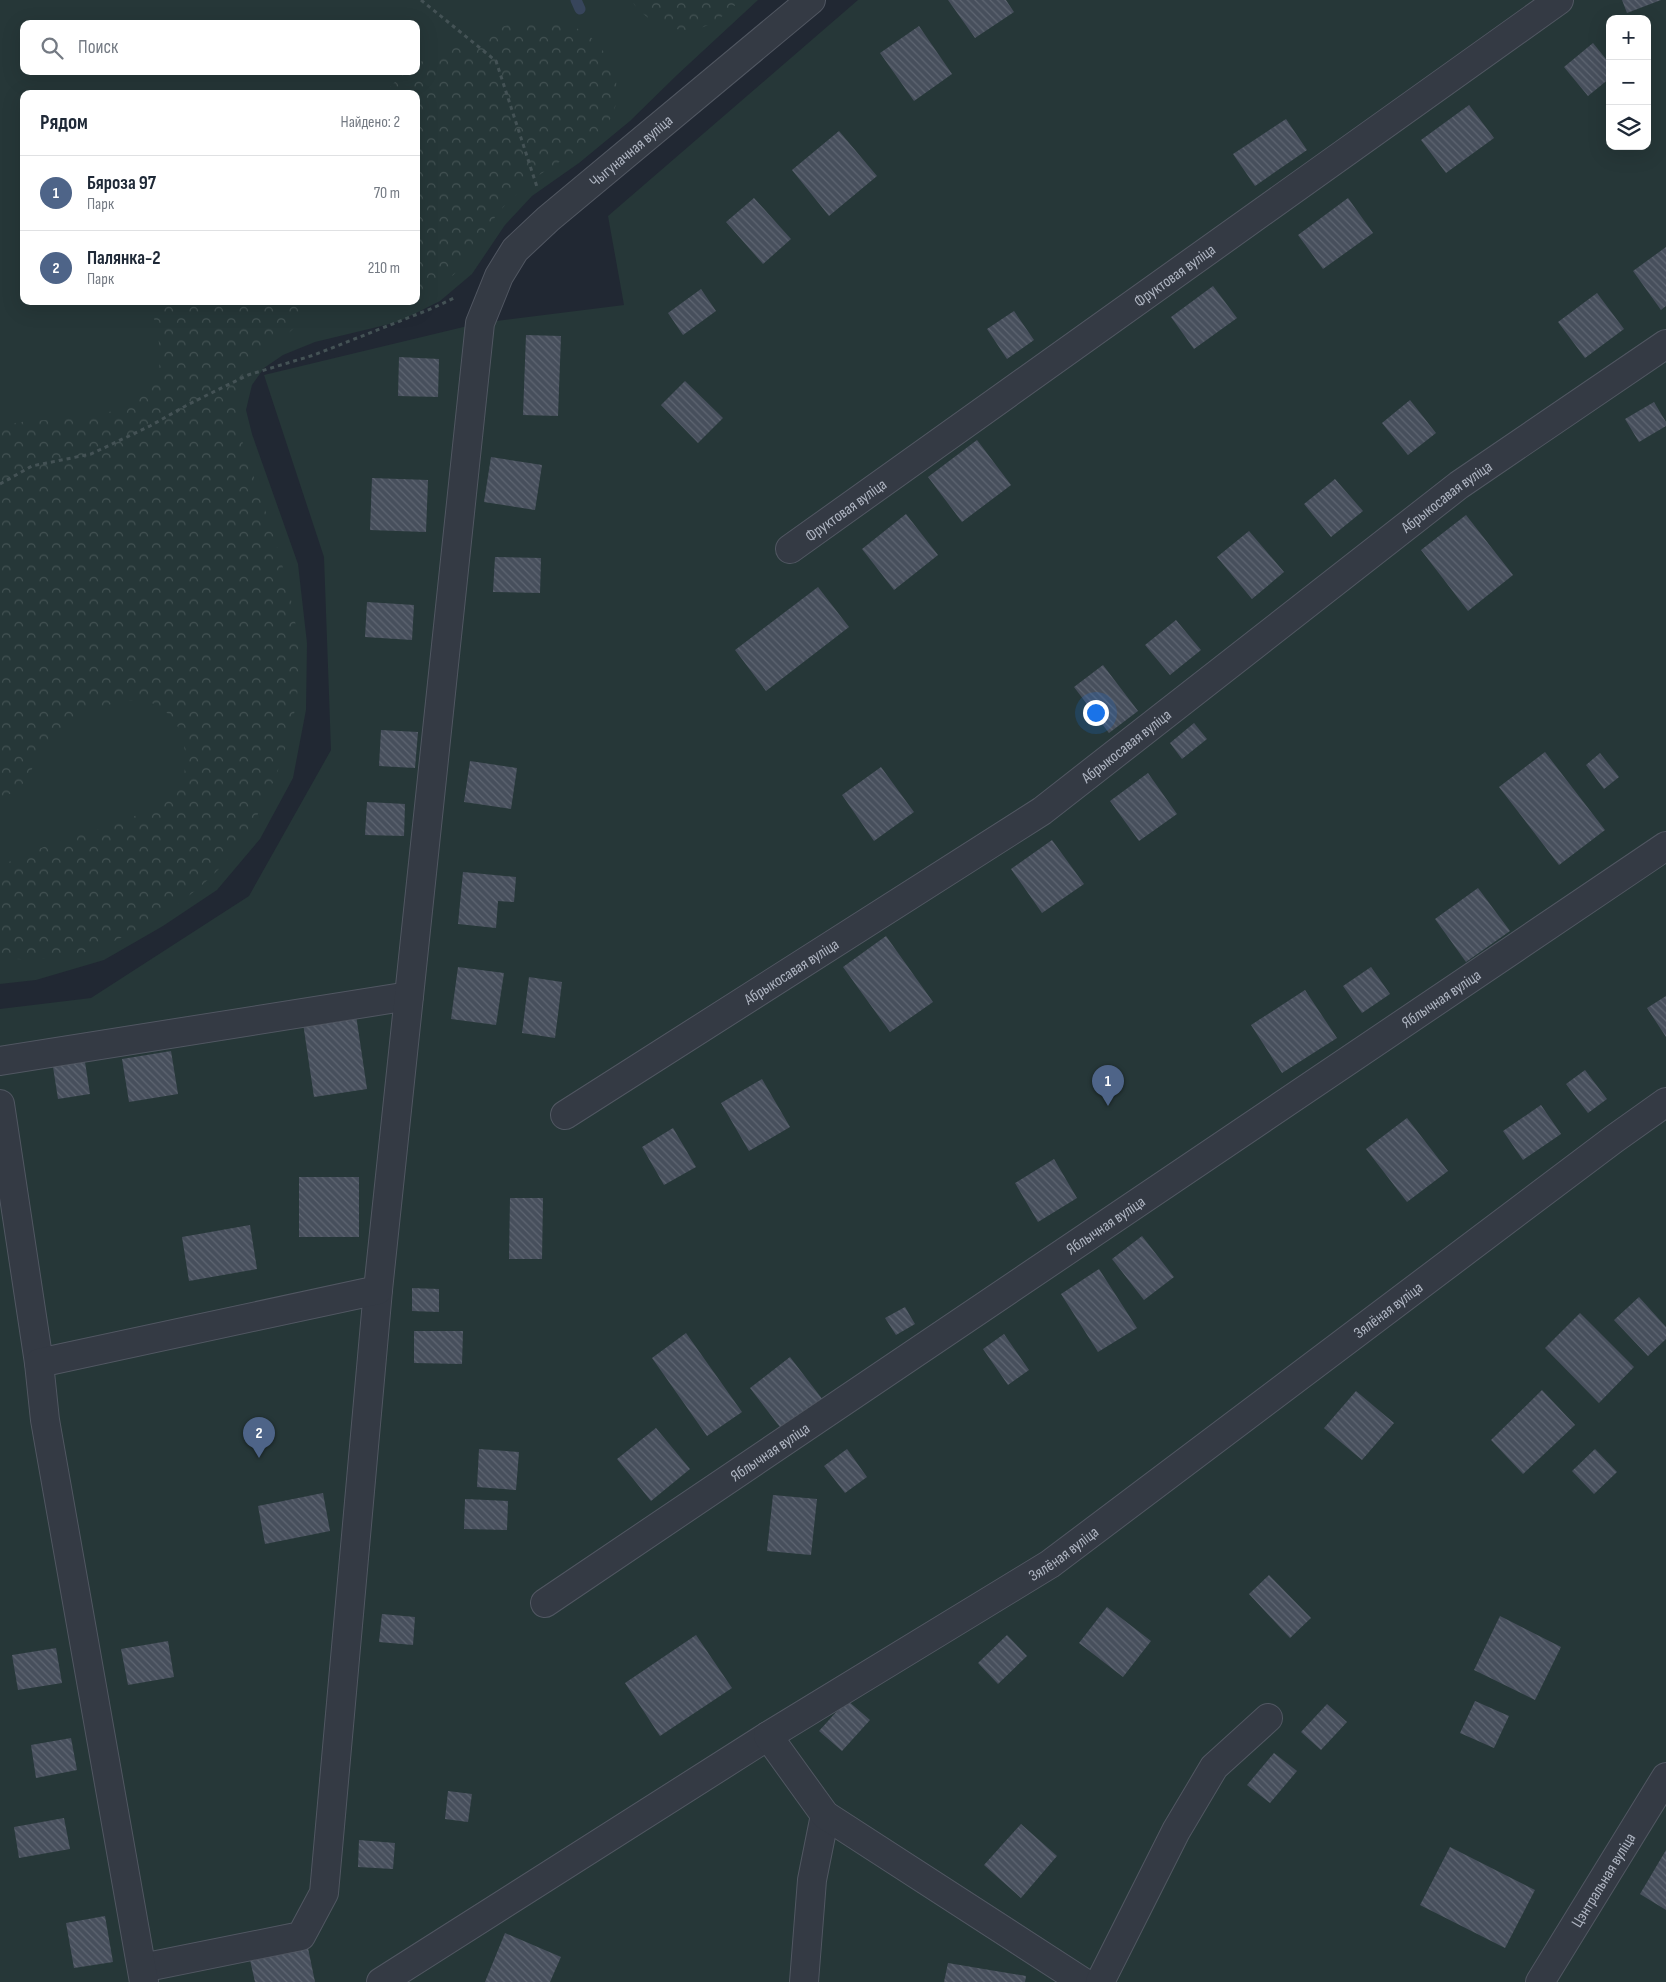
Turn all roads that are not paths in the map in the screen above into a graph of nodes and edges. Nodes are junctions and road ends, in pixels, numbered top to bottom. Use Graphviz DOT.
graph roads {
  1 [pos="811,0"];
  2 [pos="1559,0"];
  3 [pos="1666,344"];
  4 [pos="790,549"];
  5 [pos="1666,846"];
  6 [pos="409,996"];
  7 [pos="0,1060"];
  8 [pos="1666,1102"];
  9 [pos="0,1104"];
  10 [pos="565,1115"];
  11 [pos="378,1290"];
  12 [pos="39,1363"];
  13 [pos="545,1603"];
  14 [pos="1268,1718"];
  15 [pos="768,1736"];
  16 [pos="1666,1777"];
  17 [pos="825,1815"];
  18 [pos="143,1975"];
  19 [pos="380,1982"];
  20 [pos="804,1982"];
  21 [pos="1083,1982"];
  22 [pos="1100,1982"];
  23 [pos="1540,1982"];
  1 -- 6 [label="lane, Чыгуначная вуліца"];
  2 -- 4 [label="lane, Фруктовая вуліца"];
  3 -- 10 [label="lane, Абрыкосавая вуліца"];
  5 -- 13 [label="lane, Яблычная вуліца"];
  6 -- 7 [label="lane"];
  6 -- 11 [label="lane, Чыгуначная вуліца"];
  8 -- 15 [label="lane, Зялёная вуліца"];
  9 -- 12 [label="lane"];
  11 -- 12 [label="lane"];
  11 -- 18 [label="lane, Чыгуначная вуліца"];
  12 -- 18 [label="lane"];
  14 -- 22 [label="lane"];
  15 -- 17 [label="lane"];
  15 -- 19 [label="lane, Зялёная вуліца"];
  16 -- 23 [label="lane, Цэнтральная вуліца"];
  17 -- 20 [label="lane"];
  17 -- 21 [label="lane"];
}
